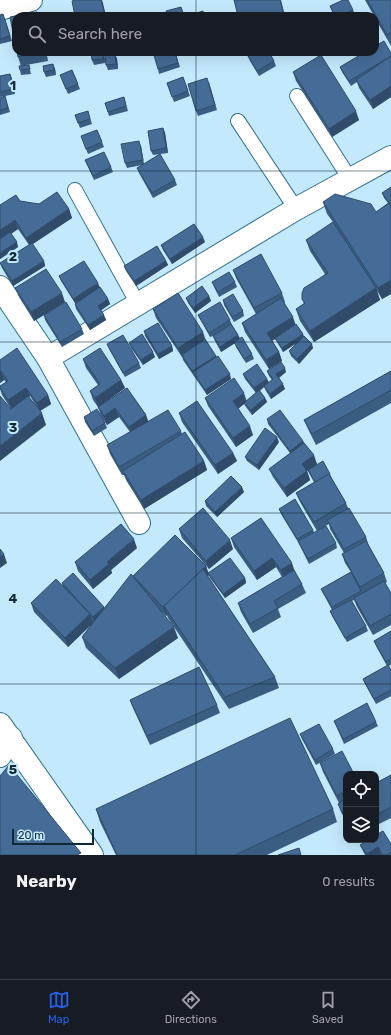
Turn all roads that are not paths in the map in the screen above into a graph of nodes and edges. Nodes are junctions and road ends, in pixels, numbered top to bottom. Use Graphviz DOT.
graph roads {
  1 [pos="31,0"];
  2 [pos="0,9"];
  3 [pos="296,96"];
  4 [pos="238,121"];
  5 [pos="391,157"];
  6 [pos="350,179"];
  7 [pos="75,190"];
  8 [pos="296,210"];
  9 [pos="0,287"];
  10 [pos="138,304"];
  11 [pos="48,358"];
  12 [pos="139,523"];
  13 [pos="4,740"];
  14 [pos="92,855"];
  1 -- 2 [label="street"];
  3 -- 6 [label="lane"];
  4 -- 8 [label="lane"];
  5 -- 6 [label="street"];
  6 -- 8 [label="street"];
  7 -- 10 [label="lane"];
  8 -- 10 [label="street"];
  9 -- 11 [label="street"];
  10 -- 11 [label="street"];
  11 -- 12 [label="street"];
  13 -- 14 [label="street"];
}
